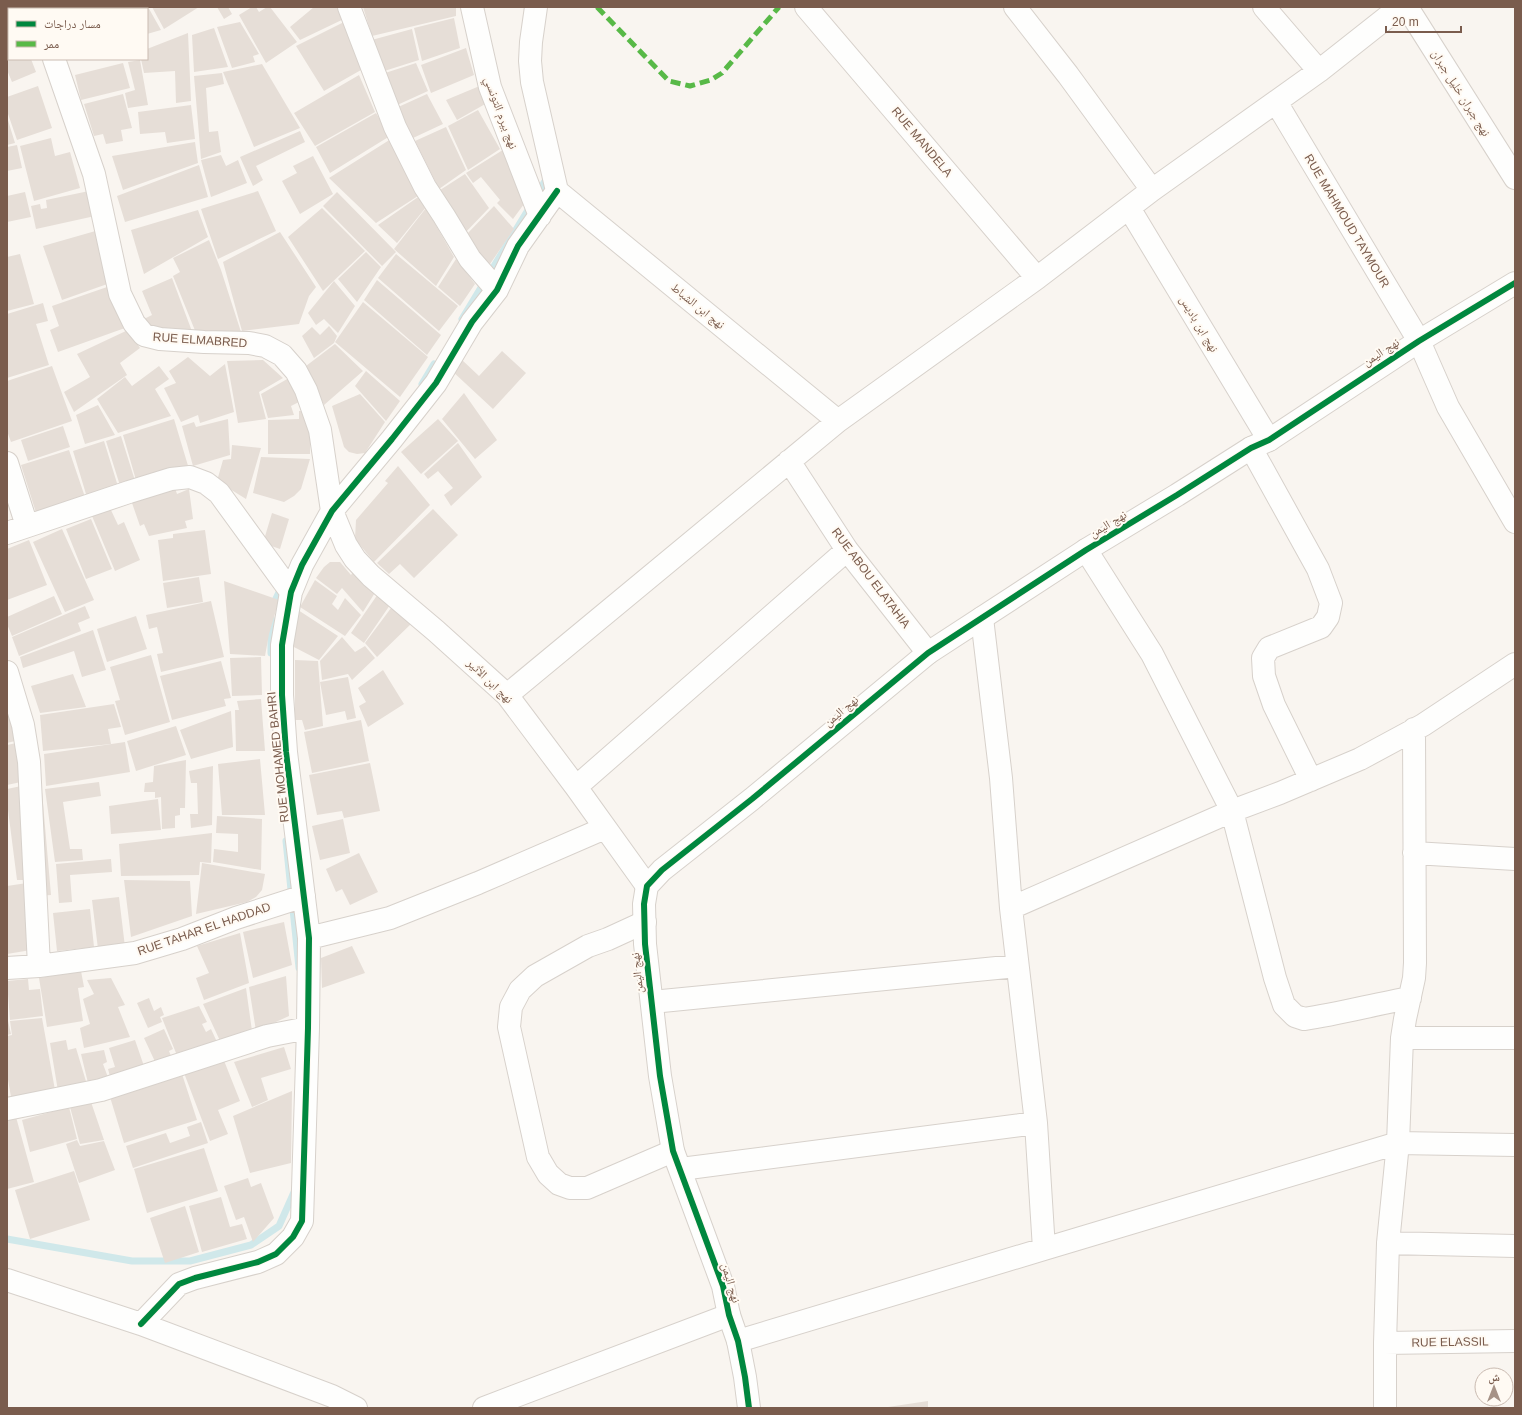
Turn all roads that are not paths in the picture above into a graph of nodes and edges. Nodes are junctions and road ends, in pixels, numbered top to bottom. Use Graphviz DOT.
graph roads {
  1 [pos="349,7"];
  2 [pos="472,7"];
  3 [pos="536,7"];
  4 [pos="806,7"];
  5 [pos="1015,7"];
  6 [pos="1264,7"];
  7 [pos="1400,7"];
  8 [pos="1406,7"];
  9 [pos="54,60"];
  10 [pos="1319,71"];
  11 [pos="1276,102"];
  12 [pos="1515,178"];
  13 [pos="1152,190"];
  14 [pos="558,191"];
  15 [pos="1129,208"];
  16 [pos="540,216"];
  17 [pos="1037,278"];
  18 [pos="1515,283"];
  19 [pos="497,290"];
  20 [pos="1419,341"];
  21 [pos="838,421"];
  22 [pos="1260,444"];
  23 [pos="790,461"];
  24 [pos="7,462"];
  25 [pos="332,511"];
  26 [pos="1515,522"];
  27 [pos="17,530"];
  28 [pos="847,550"];
  29 [pos="1086,550"];
  30 [pos="291,592"];
  31 [pos="982,618"];
  32 [pos="928,653"];
  33 [pos="1515,664"];
  34 [pos="7,672"];
  35 [pos="507,695"];
  36 [pos="1414,729"];
  37 [pos="1311,780"];
  38 [pos="576,787"];
  39 [pos="1232,810"];
  40 [pos="605,828"];
  41 [pos="1414,853"];
  42 [pos="1515,859"];
  43 [pos="647,886"];
  44 [pos="304,896"];
  45 [pos="1011,908"];
  46 [pos="644,922"];
  47 [pos="309,938"];
  48 [pos="39,966"];
  49 [pos="1017,966"];
  50 [pos="7,968"];
  51 [pos="1410,998"];
  52 [pos="652,1002"];
  53 [pos="308,1028"];
  54 [pos="1402,1038"];
  55 [pos="1515,1038"];
  56 [pos="7,1109"];
  57 [pos="1036,1123"];
  58 [pos="1398,1143"];
  59 [pos="1515,1145"];
  60 [pos="677,1160"];
  61 [pos="1388,1243"];
  62 [pos="1515,1246"];
  63 [pos="1044,1249"];
  64 [pos="7,1280"];
  65 [pos="729,1315"];
  66 [pos="141,1324"];
  67 [pos="738,1341"];
  68 [pos="1515,1341"];
  69 [pos="1385,1343"];
  70 [pos="356,1408"];
  71 [pos="484,1408"];
  72 [pos="749,1408"];
  73 [pos="1385,1408"];
  1 -- 19 [label="street"];
  2 -- 16 [label="street, نهج بيرم التونسي"];
  3 -- 14 [label="street"];
  4 -- 17 [label="street, RUE MANDELA"];
  5 -- 13 [label="street"];
  6 -- 10 [label="street"];
  7 -- 10 [label="street"];
  8 -- 12 [label="street, نهج جبران خليل جبران"];
  9 -- 25 [label="street, RUE ELMABRED"];
  10 -- 11 [label="street"];
  11 -- 13 [label="street"];
  11 -- 20 [label="street, RUE MAHMOUD TAYMOUR"];
  13 -- 15 [label="street"];
  14 -- 16 [label="street, RUE MOHAMED BAHRI"];
  14 -- 21 [label="street, نهج ابن الشباط"];
  15 -- 17 [label="street"];
  15 -- 22 [label="street, نهج ابن باديس"];
  16 -- 19 [label="street, RUE MOHAMED BAHRI"];
  17 -- 21 [label="street"];
  18 -- 20 [label="street, نهج اليمن"];
  19 -- 25 [label="street, RUE MOHAMED BAHRI"];
  20 -- 22 [label="street, نهج اليمن"];
  20 -- 26 [label="street, RUE MAHMOUD TAYMOUR"];
  21 -- 23 [label="street"];
  22 -- 29 [label="street, نهج اليمن"];
  22 -- 37 [label="street, نهج ابن باديس"];
  23 -- 28 [label="street, RUE ABOU ELATAHIA"];
  23 -- 35 [label="street"];
  24 -- 27 [label="street"];
  25 -- 30 [label="street, RUE MOHAMED BAHRI"];
  25 -- 35 [label="street, نهج ابن الأثير"];
  27 -- 30 [label="street"];
  28 -- 32 [label="street, RUE ABOU ELATAHIA"];
  28 -- 38 [label="street"];
  29 -- 31 [label="street, نهج اليمن"];
  29 -- 39 [label="street"];
  30 -- 44 [label="street, RUE MOHAMED BAHRI"];
  31 -- 32 [label="street, نهج اليمن"];
  31 -- 45 [label="street"];
  32 -- 43 [label="street, نهج اليمن"];
  33 -- 36 [label="street"];
  34 -- 48 [label="street"];
  35 -- 38 [label="street, نهج ابن الأثير"];
  36 -- 37 [label="street"];
  36 -- 41 [label="street"];
  37 -- 39 [label="street"];
  38 -- 40 [label="street, نهج ابن الأثير"];
  39 -- 45 [label="street"];
  39 -- 51 [label="street"];
  40 -- 43 [label="street, نهج ابن الأثير"];
  40 -- 47 [label="street"];
  41 -- 42 [label="street"];
  41 -- 51 [label="street"];
  43 -- 46 [label="street, نهج اليمن"];
  44 -- 47 [label="street, RUE MOHAMED BAHRI"];
  44 -- 48 [label="street, RUE TAHAR EL HADDAD"];
  45 -- 49 [label="street"];
  46 -- 52 [label="street, نهج اليمن"];
  46 -- 60 [label="street"];
  47 -- 53 [label="street, RUE MOHAMED BAHRI"];
  48 -- 50 [label="street, RUE TAHAR EL HADDAD"];
  49 -- 52 [label="street"];
  49 -- 57 [label="street"];
  51 -- 54 [label="street"];
  52 -- 60 [label="street, نهج اليمن"];
  53 -- 56 [label="street"];
  53 -- 66 [label="street, RUE MOHAMED BAHRI"];
  54 -- 55 [label="street"];
  54 -- 58 [label="street"];
  57 -- 60 [label="street"];
  57 -- 63 [label="street"];
  58 -- 59 [label="street"];
  58 -- 61 [label="street"];
  58 -- 63 [label="street"];
  60 -- 65 [label="street, نهج اليمن"];
  61 -- 62 [label="street"];
  61 -- 69 [label="street"];
  63 -- 67 [label="street"];
  64 -- 66 [label="street"];
  65 -- 67 [label="street, نهج اليمن"];
  65 -- 71 [label="street"];
  66 -- 70 [label="street"];
  67 -- 72 [label="street, نهج اليمن"];
  68 -- 69 [label="street, RUE ELASSIL"];
  69 -- 73 [label="street"];
}
